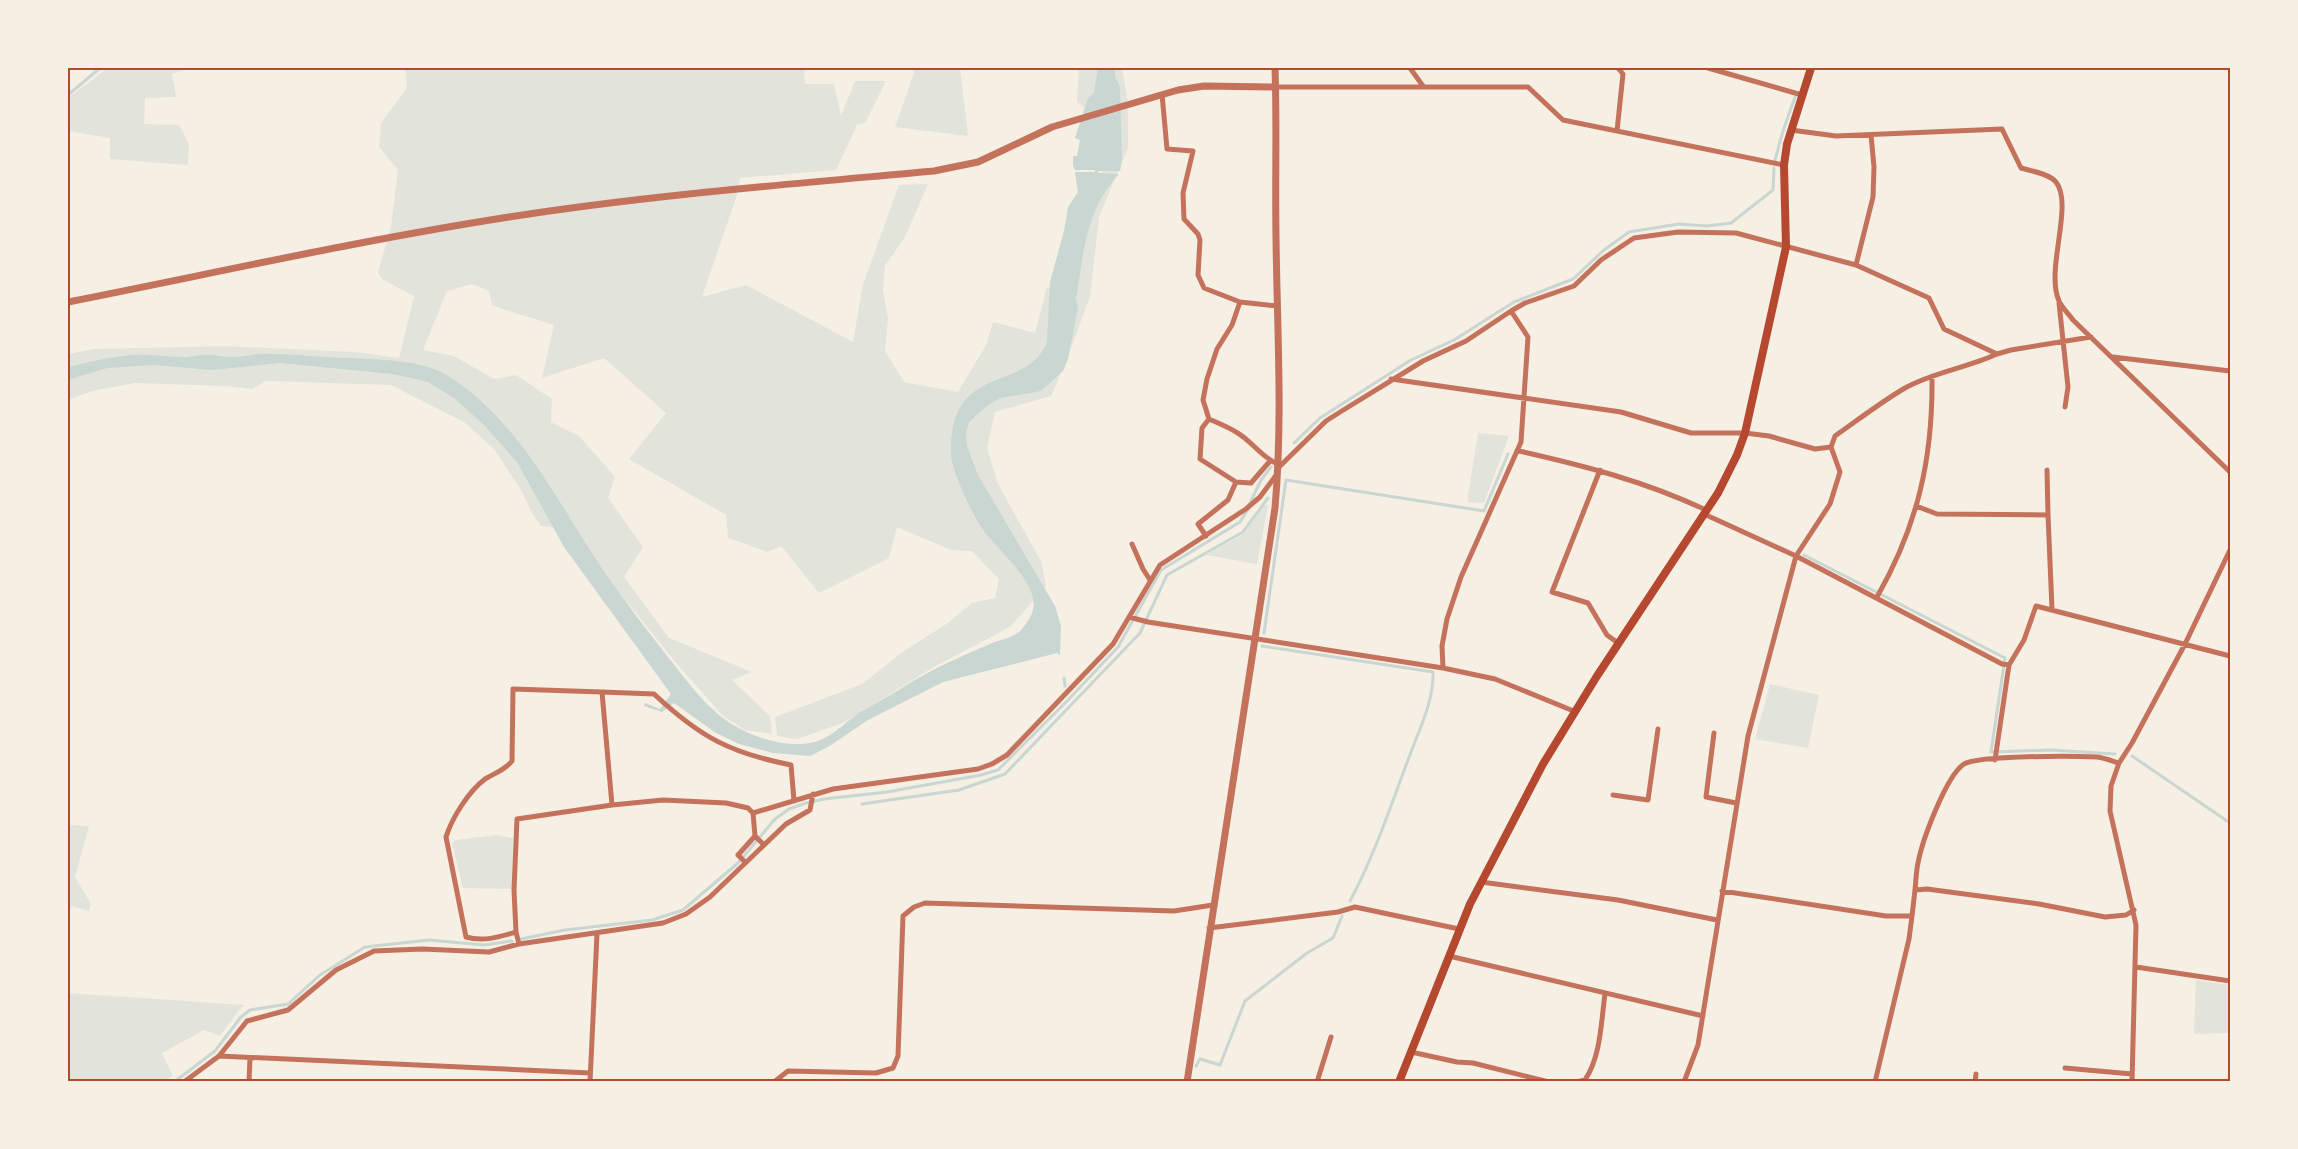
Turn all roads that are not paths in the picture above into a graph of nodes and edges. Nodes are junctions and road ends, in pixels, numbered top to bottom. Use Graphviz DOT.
graph roads {
  1 [pos="1275,68"];
  2 [pos="1410,68"];
  3 [pos="1618,68"];
  4 [pos="1708,68"];
  5 [pos="1811,68"];
  6 [pos="1423,86"];
  7 [pos="1276,87"];
  8 [pos="1162,94"];
  9 [pos="1802,95"];
  10 [pos="1791,130"];
  11 [pos="1617,131"];
  12 [pos="1871,135"];
  13 [pos="1784,165"];
  14 [pos="1786,247"];
  15 [pos="1856,265"];
  16 [pos="68,302"];
  17 [pos="1240,302"];
  18 [pos="2059,302"];
  19 [pos="1277,306"];
  20 [pos="1511,311"];
  21 [pos="2091,337"];
  22 [pos="2063,342"];
  23 [pos="1997,354"];
  24 [pos="2113,357"];
  25 [pos="2230,371"];
  26 [pos="1932,376"];
  27 [pos="1391,379"];
  28 [pos="1524,400"];
  29 [pos="2065,407"];
  30 [pos="1209,419"];
  31 [pos="1744,433"];
  32 [pos="1831,447"];
  33 [pos="1519,451"];
  34 [pos="1270,461"];
  35 [pos="1278,468"];
  36 [pos="1600,470"];
  37 [pos="2047,470"];
  38 [pos="2230,472"];
  39 [pos="1236,482"];
  40 [pos="1916,506"];
  41 [pos="1705,512"];
  42 [pos="2048,515"];
  43 [pos="1206,536"];
  44 [pos="1132,544"];
  45 [pos="2230,550"];
  46 [pos="1796,556"];
  47 [pos="1150,580"];
  48 [pos="1878,597"];
  49 [pos="2052,609"];
  50 [pos="1131,618"];
  51 [pos="1254,639"];
  52 [pos="1618,643"];
  53 [pos="2184,644"];
  54 [pos="2230,656"];
  55 [pos="2009,665"];
  56 [pos="1443,668"];
  57 [pos="602,692"];
  58 [pos="1576,712"];
  59 [pos="1658,729"];
  60 [pos="1714,733"];
  61 [pos="1995,759"];
  62 [pos="2120,763"];
  63 [pos="813,794"];
  64 [pos="1613,795"];
  65 [pos="794,801"];
  66 [pos="1736,803"];
  67 [pos="612,805"];
  68 [pos="753,813"];
  69 [pos="755,836"];
  70 [pos="762,844"];
  71 [pos="745,862"];
  72 [pos="1481,882"];
  73 [pos="1915,890"];
  74 [pos="1722,891"];
  75 [pos="1212,905"];
  76 [pos="2134,910"];
  77 [pos="1912,916"];
  78 [pos="1718,920"];
  79 [pos="1209,928"];
  80 [pos="1460,929"];
  81 [pos="516,932"];
  82 [pos="597,934"];
  83 [pos="519,944"];
  84 [pos="1449,956"];
  85 [pos="2136,967"];
  86 [pos="2230,981"];
  87 [pos="1605,994"];
  88 [pos="1703,1016"];
  89 [pos="1331,1037"];
  90 [pos="1411,1053"];
  91 [pos="219,1056"];
  92 [pos="250,1058"];
  93 [pos="2065,1068"];
  94 [pos="590,1073"];
  95 [pos="1976,1074"];
  96 [pos="2132,1074"];
  97 [pos="184,1082"];
  98 [pos="249,1082"];
  99 [pos="590,1082"];
  100 [pos="774,1082"];
  101 [pos="1186,1082"];
  102 [pos="1317,1082"];
  103 [pos="1399,1082"];
  104 [pos="1549,1082"];
  105 [pos="1577,1082"];
  106 [pos="1684,1082"];
  107 [pos="1875,1082"];
  108 [pos="1975,1082"];
  109 [pos="2132,1082"];
  1 -- 7 [label="street"];
  2 -- 6 [label="street"];
  3 -- 11 [label="street"];
  4 -- 9 [label="street"];
  5 -- 9 [label="main road"];
  6 -- 7 [label="street"];
  6 -- 11 [label="street"];
  7 -- 8 [label="street"];
  7 -- 19 [label="street"];
  8 -- 16 [label="street"];
  8 -- 17 [label="street"];
  9 -- 10 [label="main road"];
  10 -- 12 [label="street"];
  10 -- 13 [label="main road"];
  11 -- 13 [label="street"];
  12 -- 15 [label="street"];
  12 -- 18 [label="street"];
  13 -- 14 [label="main road"];
  14 -- 15 [label="street"];
  14 -- 20 [label="street"];
  14 -- 31 [label="main road"];
  15 -- 23 [label="street"];
  17 -- 19 [label="street"];
  17 -- 30 [label="street"];
  18 -- 21 [label="street"];
  18 -- 22 [label="street"];
  19 -- 35 [label="street"];
  20 -- 27 [label="street"];
  20 -- 28 [label="street"];
  21 -- 22 [label="street"];
  21 -- 24 [label="street"];
  22 -- 23 [label="street"];
  22 -- 29 [label="street"];
  23 -- 26 [label="street"];
  24 -- 25 [label="street"];
  24 -- 38 [label="street"];
  26 -- 32 [label="street"];
  26 -- 40 [label="street"];
  27 -- 28 [label="street"];
  27 -- 35 [label="street"];
  28 -- 31 [label="street"];
  28 -- 33 [label="street"];
  30 -- 34 [label="street"];
  30 -- 39 [label="street"];
  31 -- 32 [label="street"];
  31 -- 41 [label="main road"];
  32 -- 46 [label="street"];
  33 -- 36 [label="street"];
  33 -- 56 [label="street"];
  34 -- 35 [label="street"];
  34 -- 39 [label="street"];
  35 -- 43 [label="street"];
  35 -- 51 [label="street"];
  36 -- 41 [label="street"];
  36 -- 52 [label="street"];
  37 -- 42 [label="street"];
  39 -- 43 [label="street"];
  40 -- 42 [label="street"];
  40 -- 48 [label="street"];
  41 -- 46 [label="street"];
  41 -- 52 [label="main road"];
  42 -- 49 [label="street"];
  43 -- 47 [label="street"];
  44 -- 47 [label="street"];
  45 -- 53 [label="street"];
  46 -- 48 [label="street"];
  46 -- 66 [label="street"];
  47 -- 50 [label="street"];
  48 -- 55 [label="street"];
  49 -- 53 [label="street"];
  49 -- 55 [label="street"];
  50 -- 51 [label="street"];
  50 -- 63 [label="street"];
  51 -- 56 [label="street"];
  51 -- 75 [label="street"];
  52 -- 58 [label="main road"];
  53 -- 54 [label="street"];
  53 -- 62 [label="street"];
  55 -- 61 [label="street"];
  56 -- 58 [label="street"];
  57 -- 65 [label="street"];
  57 -- 67 [label="street"];
  57 -- 81 [label="street"];
  58 -- 72 [label="main road"];
  59 -- 64 [label="street"];
  60 -- 66 [label="street"];
  61 -- 62 [label="street"];
  61 -- 73 [label="street"];
  62 -- 76 [label="street"];
  63 -- 65 [label="street"];
  63 -- 70 [label="street"];
  65 -- 68 [label="street"];
  66 -- 74 [label="street"];
  67 -- 68 [label="street"];
  67 -- 81 [label="street"];
  68 -- 69 [label="street"];
  69 -- 70 [label="street"];
  69 -- 71 [label="street"];
  70 -- 71 [label="street"];
  71 -- 82 [label="street"];
  72 -- 78 [label="street"];
  72 -- 80 [label="main road"];
  73 -- 76 [label="street"];
  73 -- 77 [label="street"];
  74 -- 77 [label="street"];
  74 -- 78 [label="street"];
  75 -- 79 [label="street"];
  75 -- 100 [label="street"];
  76 -- 85 [label="street"];
  77 -- 107 [label="street"];
  78 -- 88 [label="street"];
  79 -- 80 [label="street"];
  79 -- 101 [label="street"];
  80 -- 84 [label="main road"];
  81 -- 83 [label="street"];
  82 -- 83 [label="street"];
  82 -- 94 [label="street"];
  83 -- 91 [label="street"];
  84 -- 87 [label="street"];
  84 -- 90 [label="main road"];
  85 -- 86 [label="street"];
  85 -- 96 [label="street"];
  87 -- 88 [label="street"];
  87 -- 105 [label="street"];
  88 -- 106 [label="street"];
  89 -- 102 [label="street"];
  90 -- 103 [label="main road"];
  90 -- 104 [label="street"];
  91 -- 92 [label="street"];
  91 -- 97 [label="street"];
  92 -- 94 [label="street"];
  92 -- 98 [label="street"];
  93 -- 96 [label="street"];
  94 -- 99 [label="street"];
  95 -- 108 [label="street"];
  96 -- 109 [label="street"];
}
